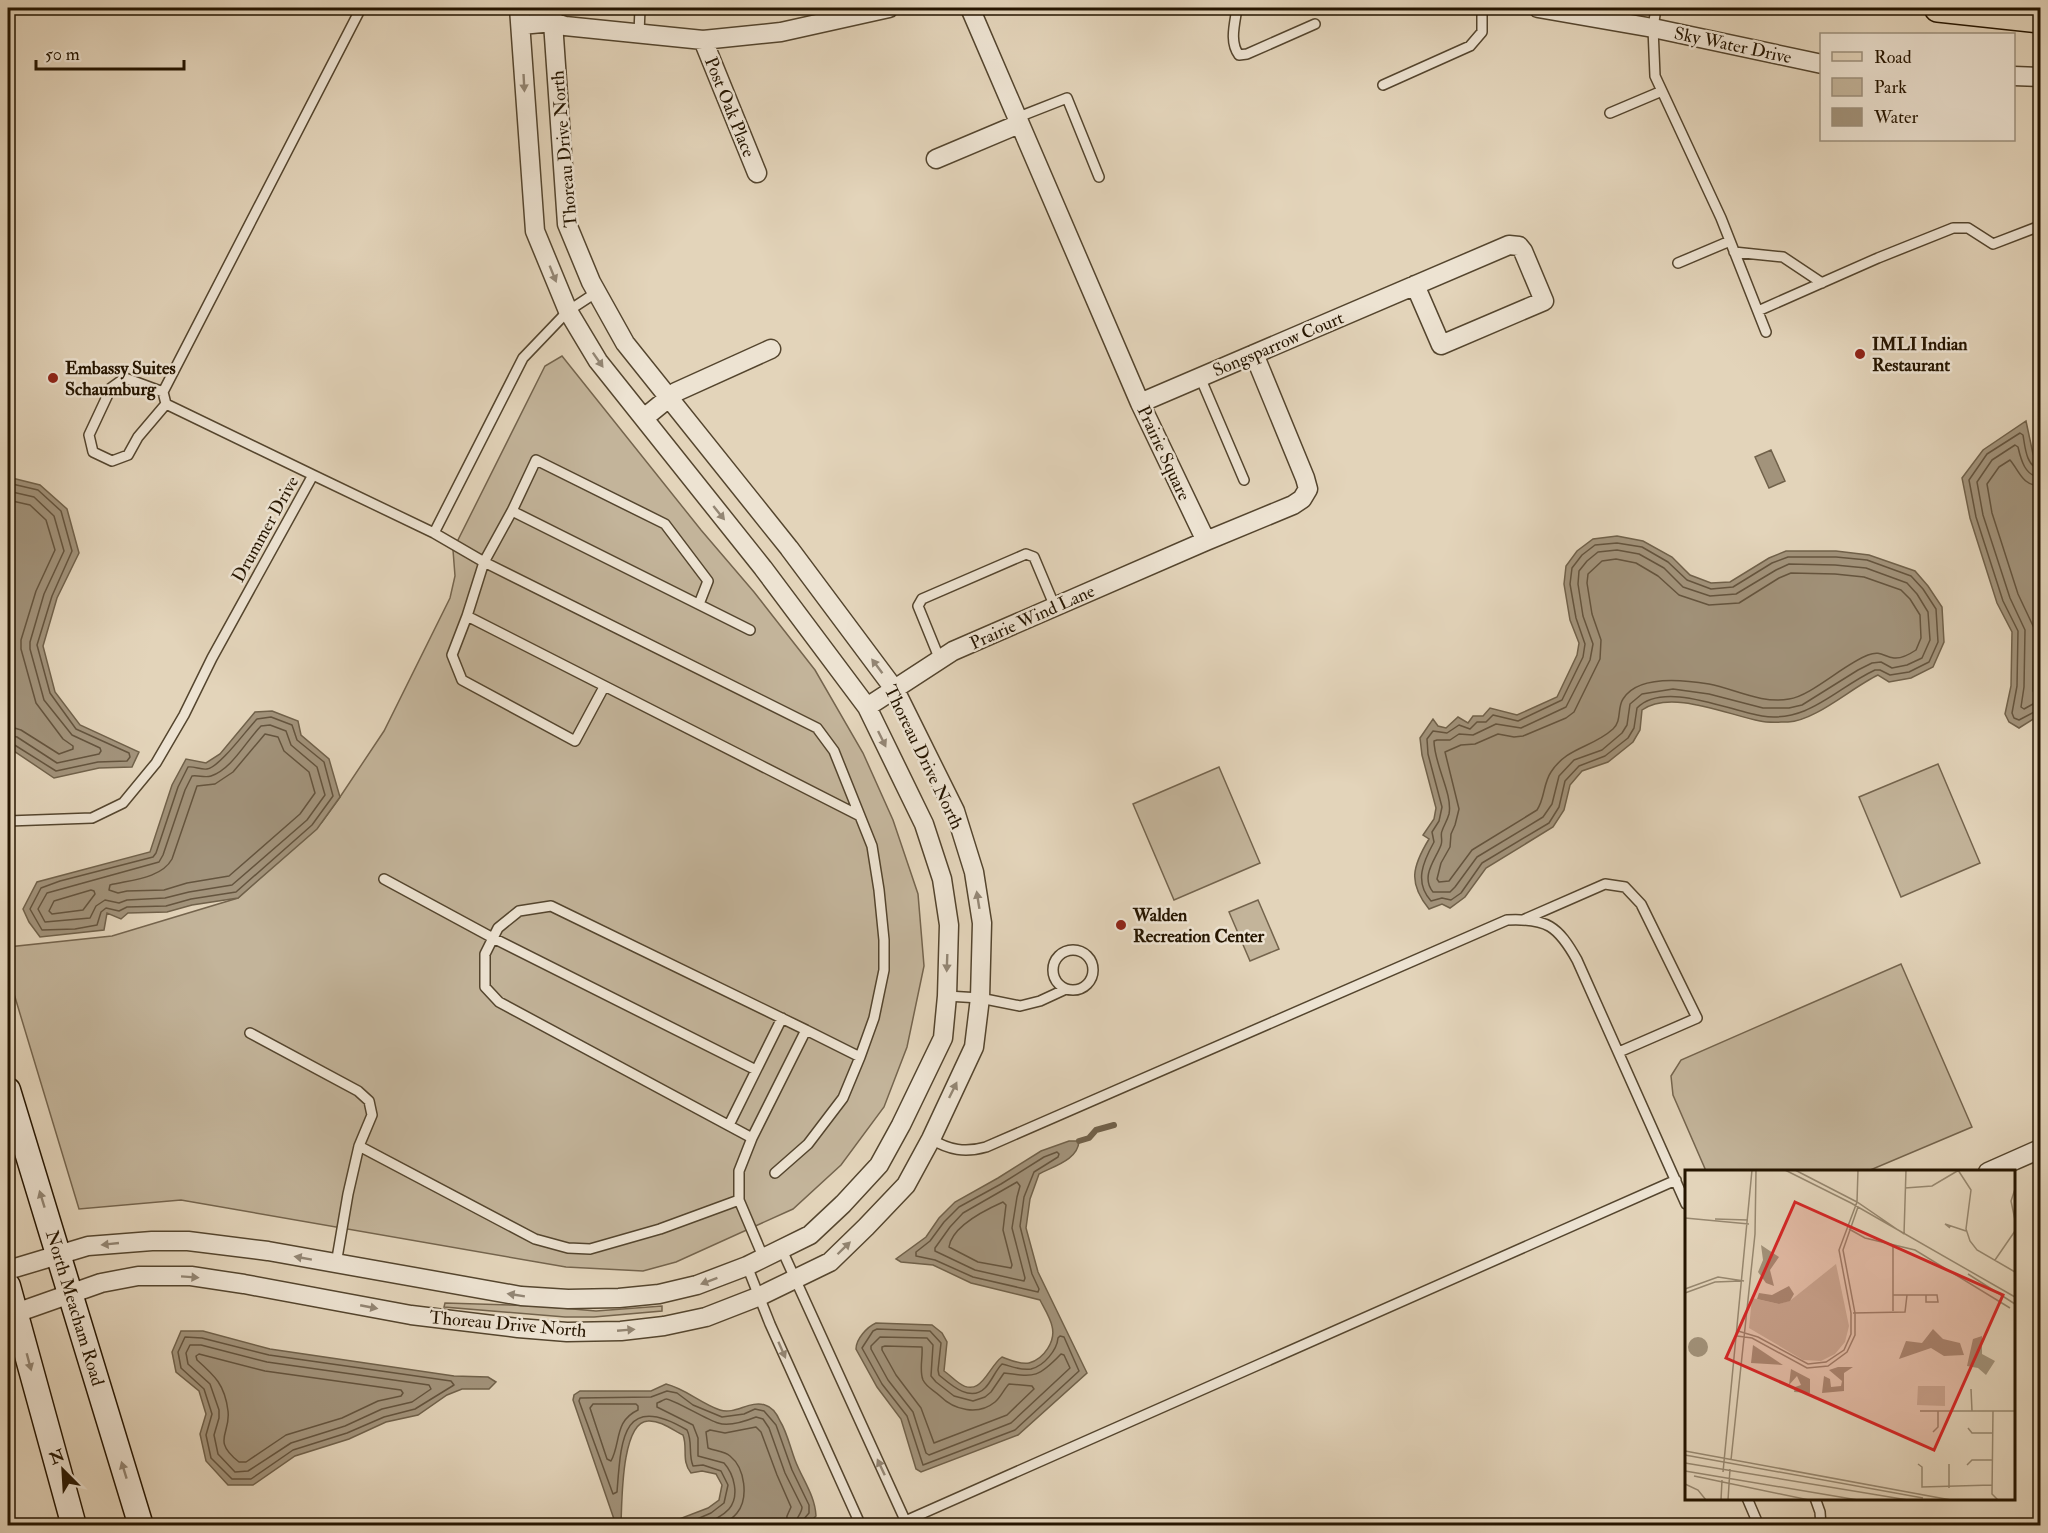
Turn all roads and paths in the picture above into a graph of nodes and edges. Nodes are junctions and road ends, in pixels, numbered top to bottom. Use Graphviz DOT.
graph roads {
  1 [pos="361,8"];
  2 [pos="640,8"];
  3 [pos="889,8"];
  4 [pos="969,8"];
  5 [pos="1237,8"];
  6 [pos="1482,8"];
  7 [pos="1538,8"];
  8 [pos="1656,8"];
  9 [pos="1938,8"];
  10 [pos="553,15"];
  11 [pos="520,16"];
  12 [pos="2040,19"];
  13 [pos="1315,24"];
  14 [pos="1653,28"];
  15 [pos="639,34"];
  16 [pos="703,40"];
  17 [pos="1820,64"];
  18 [pos="2015,76"];
  19 [pos="2040,78"];
  20 [pos="1383,85"];
  21 [pos="1662,91"];
  22 [pos="1610,113"];
  23 [pos="1018,121"];
  24 [pos="936,159"];
  25 [pos="757,173"];
  26 [pos="1099,177"];
  27 [pos="2040,226"];
  28 [pos="1730,241"];
  29 [pos="1734,252"];
  30 [pos="1678,263"];
  31 [pos="1822,283"];
  32 [pos="1416,285"];
  33 [pos="597,292"];
  34 [pos="568,310"];
  35 [pos="1758,311"];
  36 [pos="1766,332"];
  37 [pos="771,349"];
  38 [pos="1254,354"];
  39 [pos="1200,377"];
  40 [pos="163,392"];
  41 [pos="669,398"];
  42 [pos="1140,403"];
  43 [pos="166,404"];
  44 [pos="644,418"];
  45 [pos="313,475"];
  46 [pos="1244,480"];
  47 [pos="512,511"];
  48 [pos="434,533"];
  49 [pos="1206,541"];
  50 [pos="484,562"];
  51 [pos="699,604"];
  52 [pos="1055,607"];
  53 [pos="467,616"];
  54 [pos="750,630"];
  55 [pos="940,660"];
  56 [pos="604,687"];
  57 [pos="895,690"];
  58 [pos="867,707"];
  59 [pos="860,816"];
  60 [pos="8,821"];
  61 [pos="384,879"];
  62 [pos="1525,919"];
  63 [pos="493,938"];
  64 [pos="1066,990"];
  65 [pos="947,996"];
  66 [pos="980,998"];
  67 [pos="782,1018"];
  68 [pos="806,1030"];
  69 [pos="250,1033"];
  70 [pos="1619,1052"];
  71 [pos="860,1058"];
  72 [pos="756,1070"];
  73 [pos="8,1090"];
  74 [pos="729,1125"];
  75 [pos="752,1138"];
  76 [pos="930,1139"];
  77 [pos="359,1146"];
  78 [pos="2040,1149"];
  79 [pos="1993,1170"];
  80 [pos="776,1173"];
  81 [pos="1676,1180"];
  82 [pos="739,1200"];
  83 [pos="1685,1201"];
  84 [pos="782,1250"];
  85 [pos="59,1255"];
  86 [pos="755,1262"];
  87 [pos="336,1264"];
  88 [pos="8,1270"];
  89 [pos="795,1279"];
  90 [pos="8,1286"];
  91 [pos="71,1294"];
  92 [pos="760,1296"];
  93 [pos="12,1315"];
  94 [pos="1748,1500"];
  95 [pos="1816,1500"];
  96 [pos="905,1520"];
  97 [pos="74,1526"];
  98 [pos="141,1526"];
  99 [pos="861,1526"];
  100 [pos="894,1526"];
  101 [pos="1759,1526"];
  102 [pos="1821,1526"];
  1 -- 40 [label="lane"];
  2 -- 15 [label="lane"];
  3 -- 16 [label="street"];
  4 -- 23 [label="street"];
  5 -- 13 [label="lane"];
  6 -- 20 [label="lane"];
  7 -- 14 [label="street, Sky Water Drive"];
  8 -- 14 [label="lane"];
  9 -- 12 [label="main road"];
  10 -- 11 [label="street"];
  10 -- 15 [label="street"];
  10 -- 33 [label="street, Thoreau Drive North"];
  11 -- 34 [label="street, Thoreau Drive North, one-way"];
  14 -- 17 [label="street, Sky Water Drive"];
  14 -- 21 [label="lane"];
  15 -- 16 [label="street"];
  16 -- 25 [label="street, Post Oak Place"];
  18 -- 19 [label="street"];
  21 -- 22 [label="lane"];
  21 -- 28 [label="lane"];
  23 -- 24 [label="street"];
  23 -- 26 [label="lane"];
  23 -- 42 [label="street, Prairie Square"];
  27 -- 31 [label="lane"];
  28 -- 29 [label="lane"];
  28 -- 30 [label="lane"];
  29 -- 31 [label="lane"];
  29 -- 35 [label="lane"];
  31 -- 35 [label="lane"];
  32 -- 32 [label="street, Songsparrow Court"];
  32 -- 38 [label="street, Songsparrow Court"];
  33 -- 34 [label="lane"];
  33 -- 41 [label="street, Thoreau Drive North"];
  34 -- 44 [label="street, Thoreau Drive North, one-way"];
  34 -- 48 [label="lane"];
  35 -- 36 [label="lane"];
  37 -- 41 [label="street"];
  38 -- 39 [label="street, Songsparrow Court"];
  38 -- 49 [label="street"];
  39 -- 42 [label="street, Songsparrow Court"];
  39 -- 46 [label="lane"];
  40 -- 43 [label="lane"];
  40 -- 43 [label="lane"];
  41 -- 44 [label="street"];
  57 -- 41 [label="street, Thoreau Drive North, one-way"];
  42 -- 49 [label="street, Prairie Square"];
  43 -- 45 [label="lane"];
  44 -- 58 [label="street, Thoreau Drive North, one-way"];
  45 -- 48 [label="lane, Drummer Drive"];
  45 -- 60 [label="lane, Drummer Drive"];
  47 -- 50 [label="lane"];
  47 -- 51 [label="lane"];
  47 -- 51 [label="lane"];
  48 -- 50 [label="lane, Drummer Drive"];
  49 -- 52 [label="street, Prairie Wind Lane"];
  50 -- 53 [label="lane"];
  50 -- 59 [label="lane, Drummer Drive"];
  51 -- 54 [label="lane"];
  52 -- 55 [label="street, Prairie Wind Lane"];
  52 -- 55 [label="lane"];
  53 -- 56 [label="lane"];
  53 -- 56 [label="lane"];
  55 -- 57 [label="street, Prairie Wind Lane"];
  56 -- 59 [label="lane"];
  57 -- 58 [label="street, Prairie Wind Lane"];
  66 -- 57 [label="street, Thoreau Drive North, one-way"];
  58 -- 65 [label="street, Thoreau Drive North, one-way"];
  59 -- 71 [label="lane, Drummer Drive"];
  61 -- 63 [label="lane"];
  62 -- 70 [label="lane"];
  62 -- 70 [label="lane"];
  62 -- 76 [label="lane"];
  63 -- 67 [label="lane"];
  63 -- 72 [label="lane"];
  63 -- 74 [label="lane"];
  64 -- 64 [label="lane"];
  64 -- 66 [label="lane"];
  65 -- 66 [label="lane"];
  65 -- 84 [label="street, Thoreau Drive North"];
  76 -- 66 [label="street, Thoreau Drive North, one-way"];
  67 -- 68 [label="lane"];
  67 -- 72 [label="lane"];
  68 -- 71 [label="lane"];
  68 -- 75 [label="lane"];
  69 -- 77 [label="lane"];
  70 -- 81 [label="lane"];
  71 -- 80 [label="lane, Drummer Drive"];
  72 -- 74 [label="lane"];
  85 -- 73 [label="main road, North Meacham Road, one-way"];
  74 -- 75 [label="lane"];
  75 -- 82 [label="lane"];
  89 -- 76 [label="street, Thoreau Drive North, one-way"];
  77 -- 82 [label="lane"];
  77 -- 87 [label="lane"];
  78 -- 79 [label="street"];
  81 -- 83 [label="lane"];
  81 -- 96 [label="lane"];
  82 -- 86 [label="lane"];
  84 -- 86 [label="street, Thoreau Drive North"];
  84 -- 89 [label="lane"];
  87 -- 85 [label="street, Thoreau Drive North, one-way"];
  85 -- 88 [label="street, Thoreau Drive North"];
  85 -- 91 [label="main road, North Meacham Road"];
  86 -- 87 [label="street, Thoreau Drive North, one-way"];
  86 -- 92 [label="lane"];
  89 -- 92 [label="street, Thoreau Drive North"];
  96 -- 89 [label="lane, one-way"];
  90 -- 93 [label="main road"];
  91 -- 92 [label="street, Thoreau Drive North, one-way"];
  91 -- 93 [label="street, Thoreau Drive North"];
  98 -- 91 [label="main road, North Meacham Road, one-way"];
  92 -- 99 [label="lane, one-way"];
  93 -- 97 [label="main road, one-way"];
  94 -- 101 [label="lane"];
  95 -- 102 [label="lane"];
  96 -- 100 [label="lane"];
}
